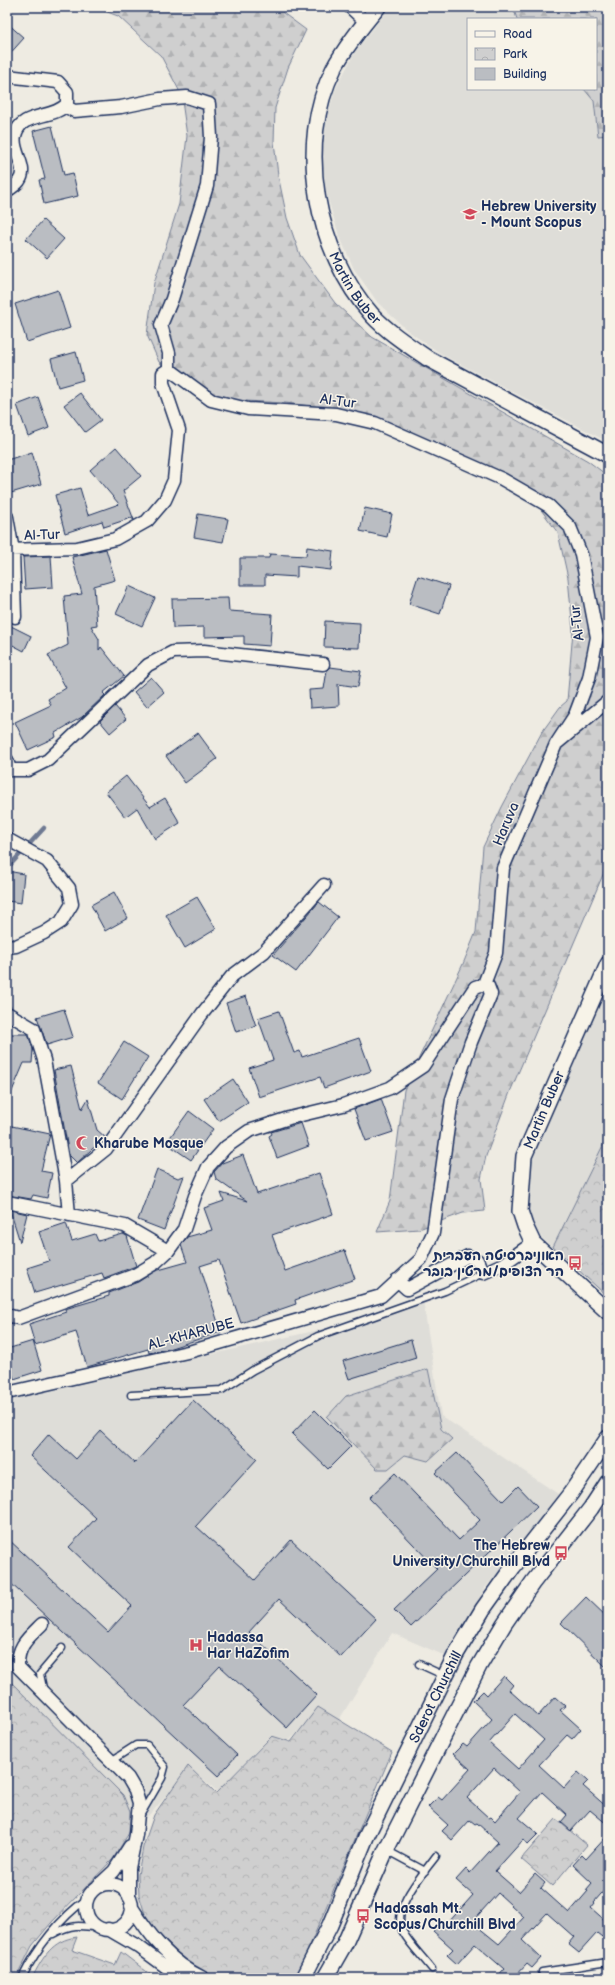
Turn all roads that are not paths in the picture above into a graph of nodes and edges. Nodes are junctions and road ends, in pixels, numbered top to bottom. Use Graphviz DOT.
graph roads {
  1 [pos="350,7"];
  2 [pos="378,7"];
  3 [pos="366,22"];
  4 [pos="7,76"];
  5 [pos="65,106"];
  6 [pos="7,191"];
  7 [pos="170,369"];
  8 [pos="608,455"];
  9 [pos="7,517"];
  10 [pos="10,550"];
  11 [pos="15,617"];
  12 [pos="322,664"];
  13 [pos="608,701"];
  14 [pos="556,744"];
  15 [pos="7,760"];
  16 [pos="10,841"];
  17 [pos="324,885"];
  18 [pos="7,947"];
  19 [pos="608,964"];
  20 [pos="484,984"];
  21 [pos="7,1013"];
  22 [pos="66,1181"];
  23 [pos="7,1202"];
  24 [pos="69,1215"];
  25 [pos="532,1243"];
  26 [pos="168,1251"];
  27 [pos="483,1273"];
  28 [pos="398,1280"];
  29 [pos="606,1309"];
  30 [pos="7,1315"];
  31 [pos="7,1393"];
  32 [pos="131,1395"];
  33 [pos="608,1438"];
  34 [pos="608,1482"];
  35 [pos="42,1624"];
  36 [pos="62,1648"];
  37 [pos="419,1664"];
  38 [pos="445,1676"];
  39 [pos="52,1701"];
  40 [pos="111,1761"];
  41 [pos="137,1821"];
  42 [pos="136,1835"];
  43 [pos="386,1850"];
  44 [pos="436,1856"];
  45 [pos="425,1871"];
  46 [pos="98,1887"];
  47 [pos="87,1899"];
  48 [pos="130,1902"];
  49 [pos="104,1929"];
  50 [pos="52,1935"];
  51 [pos="608,1962"];
  52 [pos="432,1969"];
  53 [pos="542,1972"];
  54 [pos="22,1978"];
  55 [pos="181,1978"];
  56 [pos="203,1978"];
  57 [pos="303,1978"];
  58 [pos="325,1978"];
  1 -- 3 [label="street"];
  2 -- 3 [label="street, Martin Buber"];
  3 -- 8 [label="street, Martin Buber"];
  4 -- 5 [label="street"];
  5 -- 6 [label="street"];
  5 -- 7 [label="street"];
  7 -- 10 [label="street, Al-Tur"];
  7 -- 14 [label="street, Al-Tur"];
  9 -- 10 [label="street"];
  10 -- 11 [label="street"];
  12 -- 15 [label="street"];
  13 -- 14 [label="street, Haruva"];
  14 -- 20 [label="street, Haruva"];
  16 -- 18 [label="street"];
  17 -- 22 [label="street"];
  19 -- 25 [label="street, Martin Buber"];
  20 -- 26 [label="street"];
  20 -- 28 [label="street"];
  21 -- 22 [label="street"];
  22 -- 24 [label="street"];
  23 -- 24 [label="street"];
  24 -- 26 [label="street"];
  25 -- 27 [label="street"];
  25 -- 29 [label="street, Martin Buber"];
  26 -- 30 [label="street"];
  27 -- 28 [label="street"];
  27 -- 32 [label="lane"];
  28 -- 31 [label="street, AL-KHARUBE"];
  33 -- 38 [label="street, Sderot Churchill"];
  34 -- 43 [label="street, Sderot Churchill"];
  35 -- 39 [label="street"];
  36 -- 39 [label="lane"];
  37 -- 38 [label="lane"];
  38 -- 57 [label="street, Sderot Churchill"];
  39 -- 40 [label="street"];
  40 -- 41 [label="street"];
  40 -- 41 [label="lane"];
  41 -- 42 [label="street"];
  42 -- 46 [label="street"];
  42 -- 48 [label="street"];
  43 -- 45 [label="lane"];
  43 -- 58 [label="street, Sderot Churchill"];
  44 -- 45 [label="lane"];
  45 -- 52 [label="lane"];
  46 -- 47 [label="street"];
  46 -- 48 [label="street"];
  47 -- 49 [label="street"];
  47 -- 50 [label="lane"];
  48 -- 49 [label="street"];
  48 -- 56 [label="street"];
  49 -- 50 [label="lane"];
  49 -- 55 [label="street"];
  50 -- 54 [label="lane"];
  51 -- 53 [label="lane"];
}
